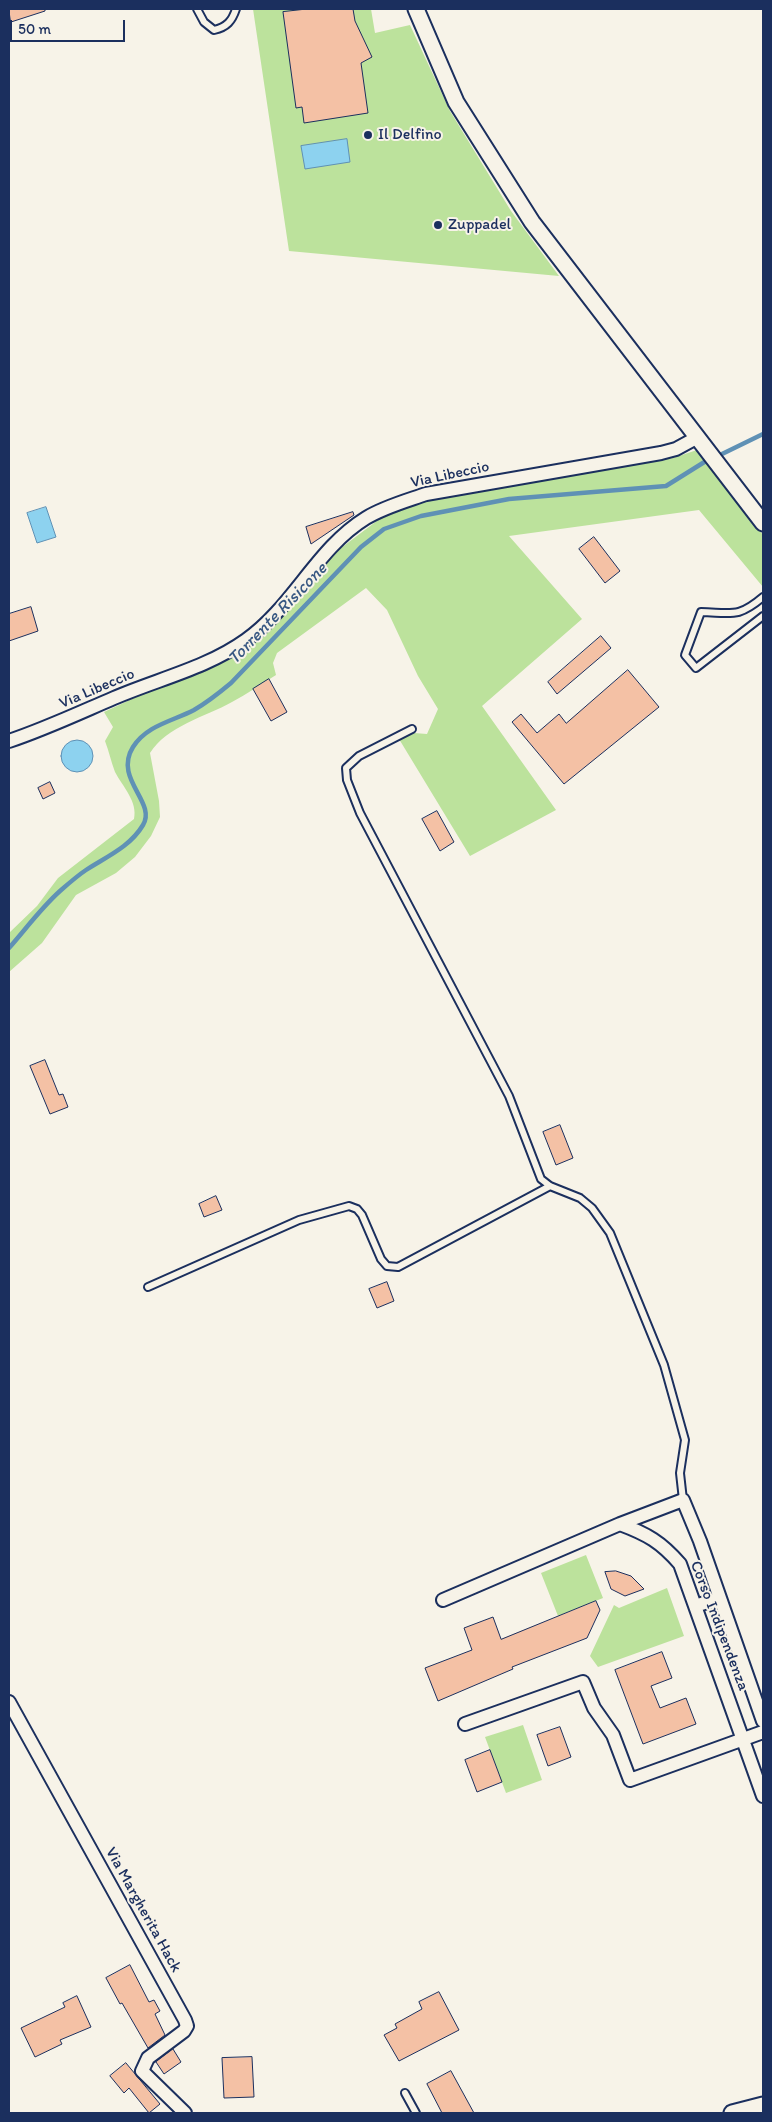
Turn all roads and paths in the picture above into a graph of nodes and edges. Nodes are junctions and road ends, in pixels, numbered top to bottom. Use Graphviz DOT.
graph roads {
  1 [pos="197,9"];
  2 [pos="236,9"];
  3 [pos="416,9"];
  4 [pos="698,437"];
  5 [pos="761,516"];
  6 [pos="763,597"];
  7 [pos="763,616"];
  8 [pos="412,729"];
  9 [pos="9,741"];
  10 [pos="550,1186"];
  11 [pos="148,1287"];
  12 [pos="683,1500"];
  13 [pos="620,1524"];
  14 [pos="720,1598"];
  15 [pos="443,1600"];
  16 [pos="695,1606"];
  17 [pos="9,1702"];
  18 [pos="763,1721"];
  19 [pos="466,1724"];
  20 [pos="763,1732"];
  21 [pos="743,1739"];
  22 [pos="763,1796"];
  23 [pos="405,2093"];
  24 [pos="763,2105"];
  25 [pos="185,2113"];
  26 [pos="416,2113"];
  27 [pos="732,2113"];
  1 -- 2 [label="lane"];
  3 -- 4 [label="street"];
  4 -- 5 [label="street"];
  4 -- 9 [label="street, Via Libeccio"];
  6 -- 7 [label="lane"];
  8 -- 10 [label="lane"];
  10 -- 11 [label="lane"];
  10 -- 12 [label="lane"];
  12 -- 13 [label="street"];
  12 -- 14 [label="street, Corso Indipendenza"];
  13 -- 15 [label="street"];
  13 -- 16 [label="street, Corso Indipendenza"];
  14 -- 16 [label="street"];
  14 -- 18 [label="street, Corso Indipendenza"];
  16 -- 21 [label="street, Corso Indipendenza"];
  17 -- 25 [label="street, Via Margherita Hack"];
  19 -- 21 [label="street"];
  20 -- 21 [label="street"];
  21 -- 22 [label="street, Corso Indipendenza"];
  23 -- 26 [label="lane"];
  24 -- 27 [label="street"];
}
